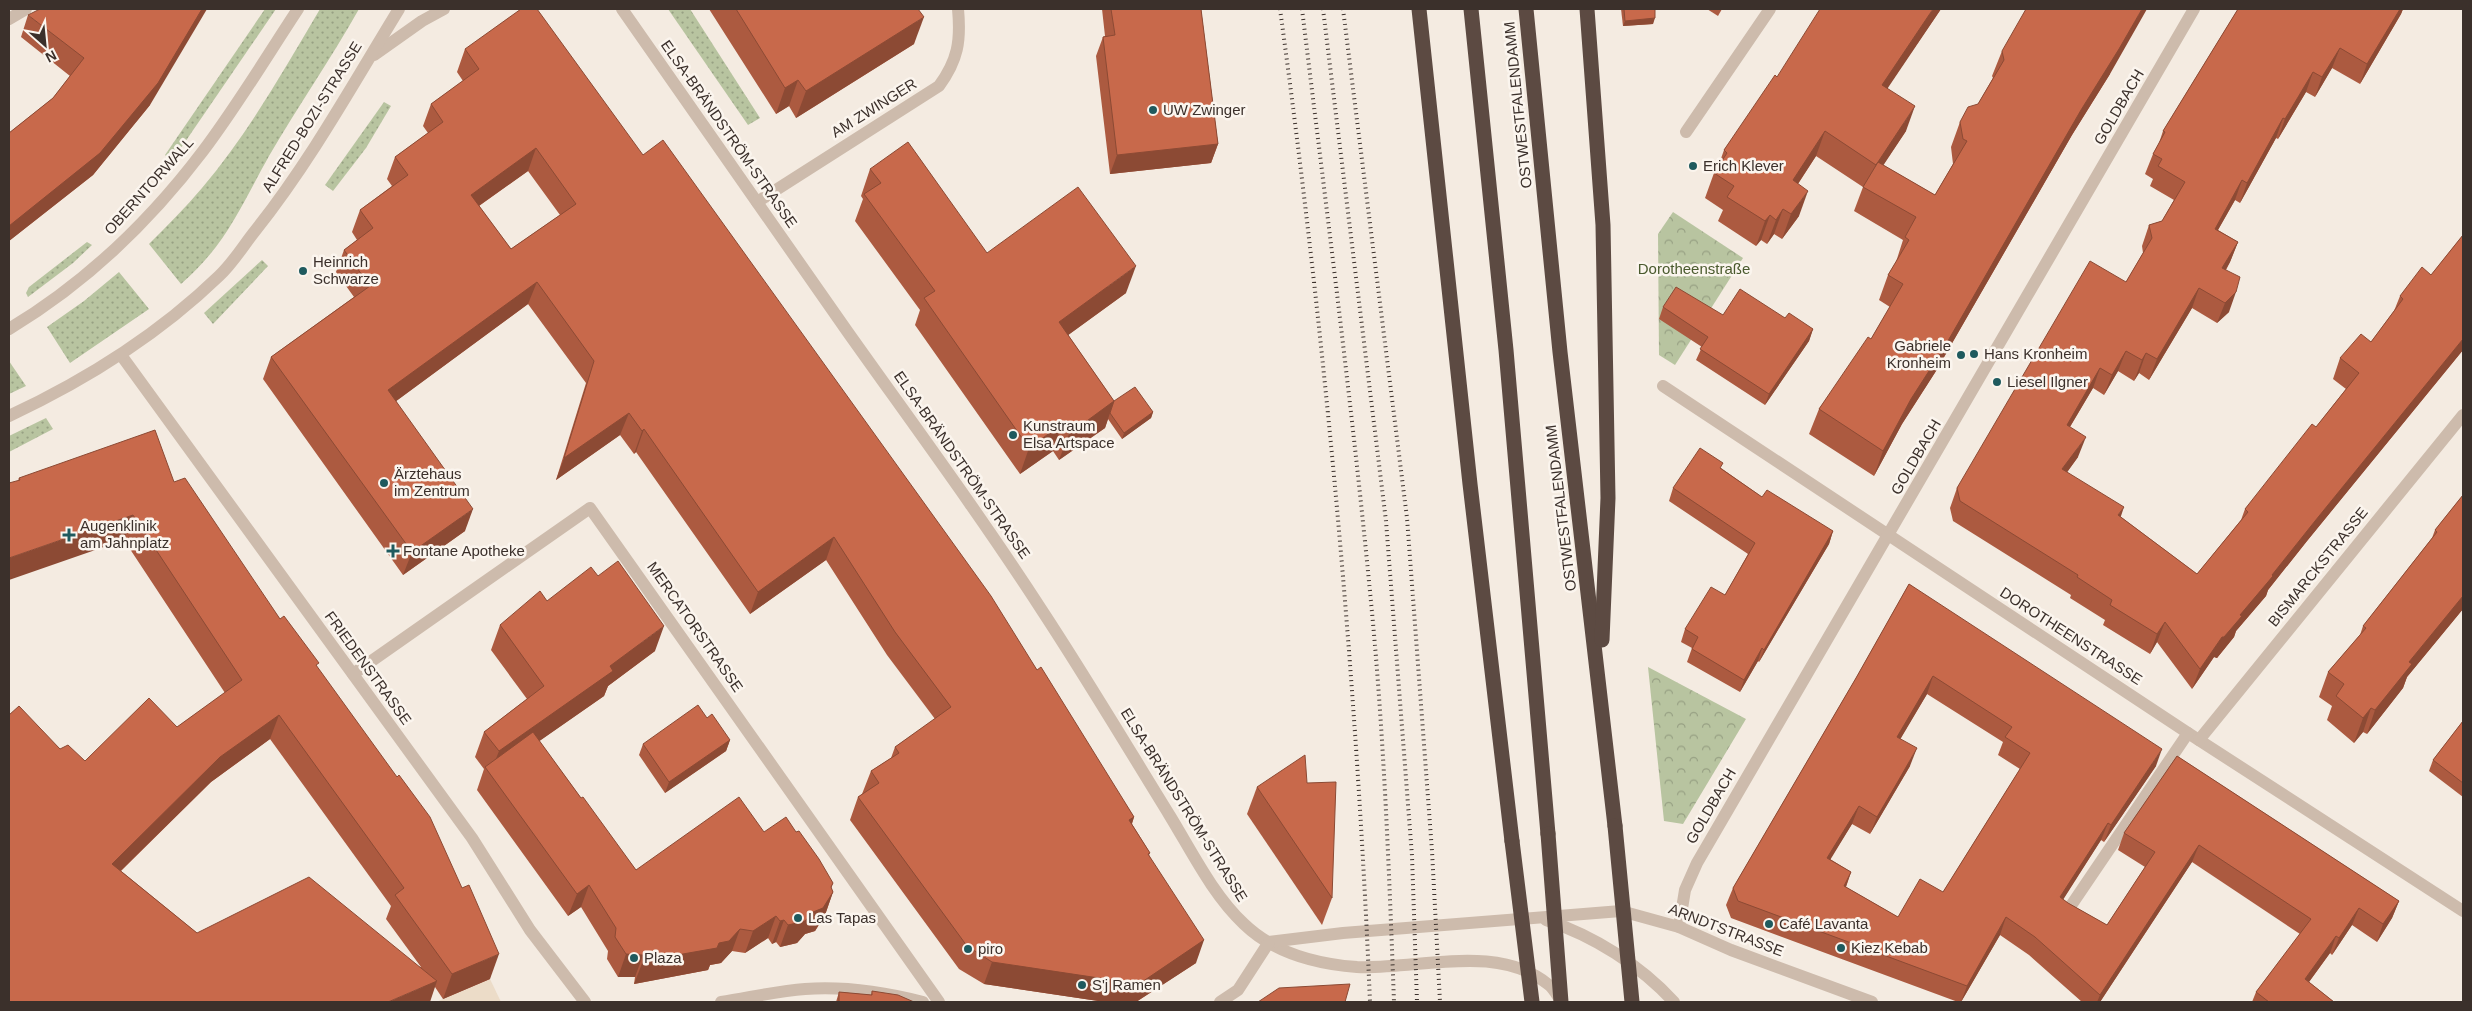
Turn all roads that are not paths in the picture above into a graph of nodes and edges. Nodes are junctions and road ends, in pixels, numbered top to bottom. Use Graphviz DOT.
graph roads {
  1 [pos="26,9"];
  2 [pos="298,9"];
  3 [pos="399,9"];
  4 [pos="444,9"];
  5 [pos="622,9"];
  6 [pos="958,9"];
  7 [pos="1418,9"];
  8 [pos="1471,9"];
  9 [pos="1526,9"];
  10 [pos="1587,9"];
  11 [pos="1770,9"];
  12 [pos="2194,9"];
  13 [pos="9,19"];
  14 [pos="368,59"];
  15 [pos="1686,132"];
  16 [pos="757,202"];
  17 [pos="9,329"];
  18 [pos="121,355"];
  19 [pos="1663,386"];
  20 [pos="9,416"];
  21 [pos="2463,416"];
  22 [pos="1889,536"];
  23 [pos="353,674"];
  24 [pos="1600,687"];
  25 [pos="2194,736"];
  26 [pos="2463,911"];
  27 [pos="2066,914"];
  28 [pos="1534,916"];
  29 [pos="1678,926"];
  30 [pos="1269,942"];
  31 [pos="585,1002"];
  32 [pos="721,1002"];
  33 [pos="923,1002"];
  34 [pos="939,1002"];
  35 [pos="1220,1002"];
  36 [pos="1532,1002"];
  37 [pos="1562,1002"];
  38 [pos="1632,1002"];
  39 [pos="1674,1002"];
  40 [pos="1872,1002"];
  1 -- 13 [label="street"];
  2 -- 17 [label="street, OBERNTORWALL"];
  3 -- 14 [label="street, ALFRED-BOZI-STRASSE"];
  4 -- 14 [label="street"];
  5 -- 16 [label="street, ELSA-BRÄNDSTRÖM-STRASSE"];
  6 -- 16 [label="street, AM ZWINGER"];
  7 -- 36 [label="highway, bridge"];
  8 -- 37 [label="highway, bridge"];
  9 -- 24 [label="highway, OSTWESTFALENDAMM"];
  10 -- 24 [label="highway"];
  11 -- 15 [label="street"];
  12 -- 22 [label="street, GOLDBACH"];
  14 -- 18 [label="street, ALFRED-BOZI-STRASSE"];
  16 -- 30 [label="street, ELSA-BRÄNDSTRÖM-STRASSE"];
  18 -- 20 [label="street, ALFRED-BOZI-STRASSE"];
  18 -- 23 [label="street, FRIEDENSTRASSE"];
  19 -- 22 [label="street, DOROTHEENSTRASSE"];
  21 -- 25 [label="street, BISMARCKSTRASSE"];
  22 -- 25 [label="street, DOROTHEENSTRASSE"];
  22 -- 29 [label="street, GOLDBACH"];
  23 -- 31 [label="street, FRIEDENSTRASSE"];
  23 -- 34 [label="street, MERCATORSTRASSE"];
  24 -- 38 [label="highway, OSTWESTFALENDAMM, bridge"];
  25 -- 26 [label="street, DOROTHEENSTRASSE"];
  25 -- 27 [label="street, BISMARCKSTRASSE"];
  28 -- 29 [label="street, ARNDTSTRASSE"];
  28 -- 30 [label="street, ARNDTSTRASSE"];
  28 -- 39 [label="street, ARNDTSTRASSE"];
  29 -- 40 [label="street, ARNDTSTRASSE"];
  30 -- 35 [label="street"];
  30 -- 37 [label="street"];
  32 -- 33 [label="street"];
}
